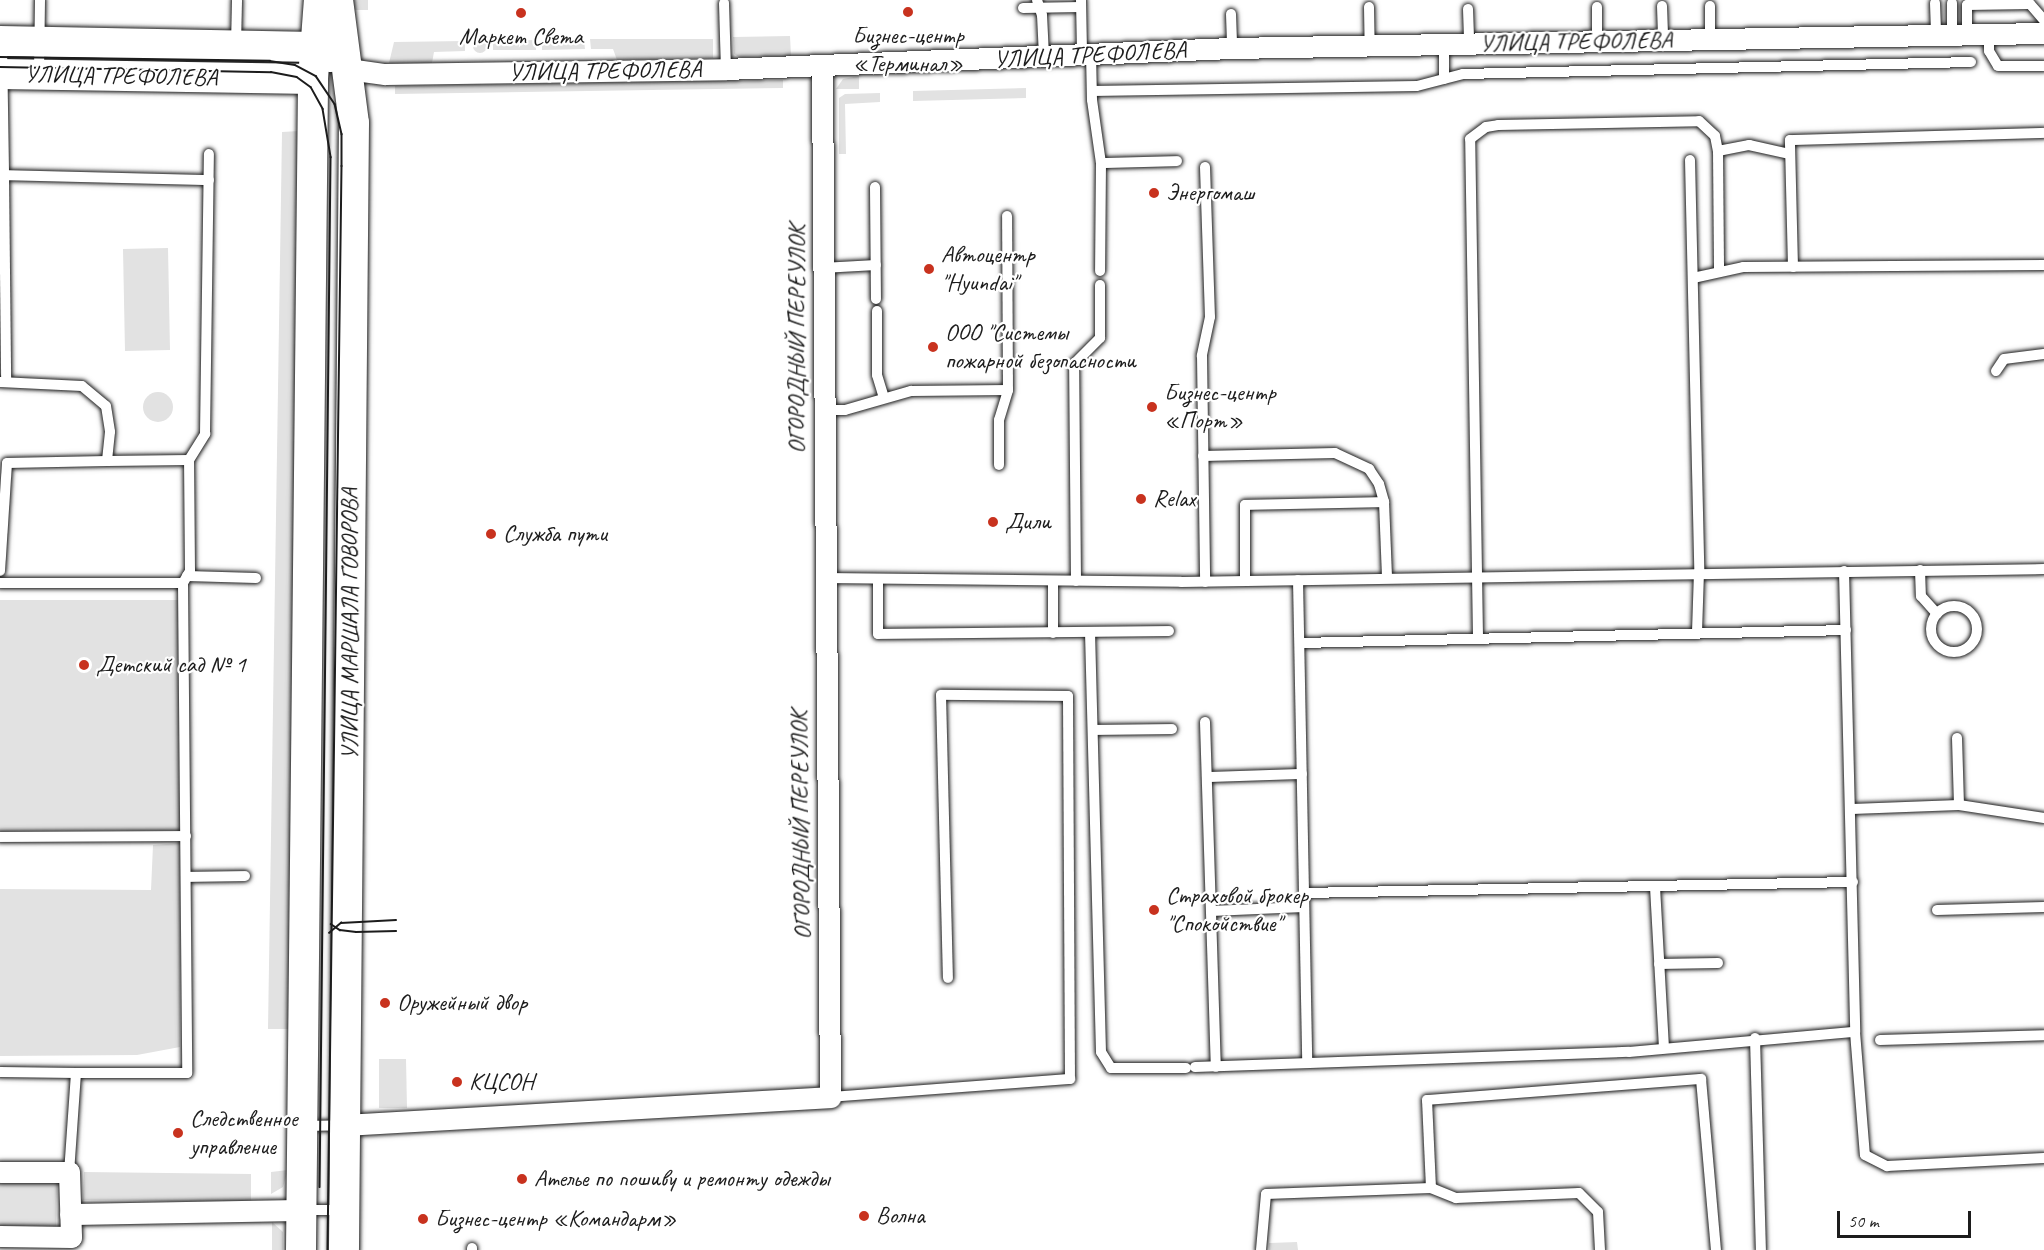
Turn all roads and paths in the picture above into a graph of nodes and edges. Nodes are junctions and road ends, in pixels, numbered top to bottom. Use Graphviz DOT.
graph roads {
  1 [pos="40,0"];
  2 [pos="237,0"];
  3 [pos="319,0"];
  4 [pos="338,0"];
  5 [pos="724,3"];
  6 [pos="1081,3"];
  7 [pos="1935,3"];
  8 [pos="1952,3"];
  9 [pos="1038,4"];
  10 [pos="1662,6"];
  11 [pos="1710,6"];
  12 [pos="1369,7"];
  13 [pos="1597,7"];
  14 [pos="1023,8"];
  15 [pos="1468,9"];
  16 [pos="1231,15"];
  17 [pos="2044,20"];
  18 [pos="2044,33"];
  19 [pos="1989,34"];
  20 [pos="1952,35"];
  21 [pos="1663,40"];
  22 [pos="1710,40"];
  23 [pos="1,41"];
  24 [pos="39,41"];
  25 [pos="1598,41"];
  26 [pos="1469,43"];
  27 [pos="1444,44"];
  28 [pos="236,45"];
  29 [pos="1370,46"];
  30 [pos="315,47"];
  31 [pos="1232,48"];
  32 [pos="1087,53"];
  33 [pos="1044,56"];
  34 [pos="1971,62"];
  35 [pos="2044,66"];
  36 [pos="822,67"];
  37 [pos="726,69"];
  38 [pos="1,74"];
  39 [pos="331,74"];
  40 [pos="39,75"];
  41 [pos="1444,79"];
  42 [pos="1092,91"];
  43 [pos="2044,133"];
  44 [pos="1718,151"];
  45 [pos="1790,153"];
  46 [pos="209,154"];
  47 [pos="1690,160"];
  48 [pos="1177,161"];
  49 [pos="1101,163"];
  50 [pos="1205,167"];
  51 [pos="4,175"];
  52 [pos="209,180"];
  53 [pos="875,187"];
  54 [pos="1007,216"];
  55 [pos="876,265"];
  56 [pos="2044,265"];
  57 [pos="1793,267"];
  58 [pos="822,268"];
  59 [pos="1101,271"];
  60 [pos="1719,272"];
  61 [pos="1693,278"];
  62 [pos="1100,285"];
  63 [pos="876,299"];
  64 [pos="877,311"];
  65 [pos="2044,354"];
  66 [pos="1996,371"];
  67 [pos="3,382"];
  68 [pos="1008,390"];
  69 [pos="884,398"];
  70 [pos="823,410"];
  71 [pos="1203,456"];
  72 [pos="189,460"];
  73 [pos="107,461"];
  74 [pos="4,463"];
  75 [pos="999,465"];
  76 [pos="1384,502"];
  77 [pos="2,517"];
  78 [pos="2044,569"];
  79 [pos="1920,570"];
  80 [pos="0,571"];
  81 [pos="1844,571"];
  82 [pos="1699,572"];
  83 [pos="1477,577"];
  84 [pos="256,578"];
  85 [pos="824,578"];
  86 [pos="1387,578"];
  87 [pos="185,579"];
  88 [pos="878,579"];
  89 [pos="1298,580"];
  90 [pos="1053,581"];
  91 [pos="1076,581"];
  92 [pos="1245,581"];
  93 [pos="1205,582"];
  94 [pos="0,583"];
  95 [pos="1937,614"];
  96 [pos="1846,630"];
  97 [pos="1169,631"];
  98 [pos="1090,632"];
  99 [pos="1053,633"];
  100 [pos="1696,633"];
  101 [pos="1478,637"];
  102 [pos="1300,643"];
  103 [pos="1205,722"];
  104 [pos="1172,729"];
  105 [pos="1095,730"];
  106 [pos="1957,738"];
  107 [pos="1302,774"];
  108 [pos="1207,777"];
  109 [pos="1959,805"];
  110 [pos="1852,809"];
  111 [pos="2044,818"];
  112 [pos="186,836"];
  113 [pos="0,837"];
  114 [pos="245,876"];
  115 [pos="186,877"];
  116 [pos="1853,882"];
  117 [pos="1655,887"];
  118 [pos="1304,893"];
  119 [pos="1304,907"];
  120 [pos="2044,907"];
  121 [pos="1938,910"];
  122 [pos="1211,911"];
  123 [pos="1659,963"];
  124 [pos="1718,963"];
  125 [pos="948,978"];
  126 [pos="1855,1032"];
  127 [pos="2044,1035"];
  128 [pos="1755,1038"];
  129 [pos="1880,1041"];
  130 [pos="1664,1047"];
  131 [pos="1307,1063"];
  132 [pos="1216,1066"];
  133 [pos="0,1072"];
  134 [pos="76,1073"];
  135 [pos="830,1096"];
  136 [pos="346,1125"];
  137 [pos="302,1126"];
  138 [pos="2044,1158"];
  139 [pos="0,1172"];
  140 [pos="69,1172"];
  141 [pos="1431,1188"];
  142 [pos="301,1210"];
  143 [pos="345,1210"];
  144 [pos="70,1214"];
  145 [pos="0,1236"];
  146 [pos="71,1244"];
  147 [pos="301,1250"];
  148 [pos="344,1250"];
  149 [pos="1261,1250"];
  150 [pos="1600,1250"];
  151 [pos="1716,1250"];
  152 [pos="1761,1250"];
  1 -- 24 [label="lane"];
  2 -- 28 [label="lane"];
  3 -- 30 [label="main road"];
  4 -- 39 [label="main road, УЛИЦА МАРШАЛА ГОВОРОВА"];
  5 -- 37 [label="lane"];
  6 -- 9 [label="lane"];
  6 -- 32 [label="lane"];
  7 -- 20 [label="lane"];
  8 -- 20 [label="lane"];
  9 -- 14 [label="lane"];
  9 -- 33 [label="lane"];
  10 -- 21 [label="lane"];
  11 -- 22 [label="lane"];
  12 -- 29 [label="lane"];
  13 -- 25 [label="lane"];
  15 -- 26 [label="lane"];
  16 -- 31 [label="lane"];
  17 -- 20 [label="lane"];
  18 -- 19 [label="street, УЛИЦА ТРЕФОЛЕВА"];
  19 -- 20 [label="street, УЛИЦА ТРЕФОЛЕВА"];
  19 -- 35 [label="lane"];
  20 -- 22 [label="street, УЛИЦА ТРЕФОЛЕВА"];
  21 -- 22 [label="street, УЛИЦА ТРЕФОЛЕВА"];
  21 -- 25 [label="street, УЛИЦА ТРЕФОЛЕВА"];
  23 -- 24 [label="main road, УЛИЦА ТРЕФОЛЕВА"];
  23 -- 38 [label="lane"];
  24 -- 28 [label="main road, УЛИЦА ТРЕФОЛЕВА"];
  24 -- 40 [label="lane"];
  25 -- 26 [label="street, УЛИЦА ТРЕФОЛЕВА"];
  26 -- 27 [label="street, УЛИЦА ТРЕФОЛЕВА"];
  27 -- 29 [label="street, УЛИЦА ТРЕФОЛЕВА"];
  27 -- 41 [label="lane"];
  28 -- 30 [label="main road, УЛИЦА ТРЕФОЛЕВА"];
  29 -- 31 [label="street, УЛИЦА ТРЕФОЛЕВА"];
  30 -- 39 [label="main road, УЛИЦА ТРЕФОЛЕВА"];
  31 -- 32 [label="street, УЛИЦА ТРЕФОЛЕВА"];
  32 -- 33 [label="street, УЛИЦА ТРЕФОЛЕВА"];
  32 -- 42 [label="lane"];
  33 -- 36 [label="street, УЛИЦА ТРЕФОЛЕВА"];
  34 -- 41 [label="lane"];
  36 -- 37 [label="street, УЛИЦА ТРЕФОЛЕВА"];
  36 -- 58 [label="street, ОГОРОДНЫЙ ПЕРЕУЛОК"];
  37 -- 39 [label="street, УЛИЦА ТРЕФОЛЕВА"];
  38 -- 40 [label="main road, УЛИЦА ТРЕФОЛЕВА"];
  38 -- 51 [label="lane"];
  39 -- 40 [label="main road, УЛИЦА ТРЕФОЛЕВА"];
  39 -- 136 [label="main road, УЛИЦА МАРШАЛА ГОВОРОВА"];
  39 -- 137 [label="main road, УЛИЦА МАРШАЛА ГОВОРОВА"];
  41 -- 42 [label="lane"];
  42 -- 49 [label="lane"];
  43 -- 45 [label="lane"];
  44 -- 45 [label="lane"];
  44 -- 60 [label="lane"];
  44 -- 83 [label="lane"];
  45 -- 57 [label="lane"];
  46 -- 52 [label="lane"];
  47 -- 61 [label="lane"];
  48 -- 49 [label="lane"];
  49 -- 59 [label="lane"];
  50 -- 71 [label="lane"];
  51 -- 52 [label="lane"];
  51 -- 67 [label="lane"];
  52 -- 72 [label="lane"];
  53 -- 55 [label="lane"];
  54 -- 68 [label="lane"];
  55 -- 58 [label="lane"];
  55 -- 63 [label="lane"];
  56 -- 57 [label="lane"];
  57 -- 60 [label="lane"];
  58 -- 70 [label="street, ОГОРОДНЫЙ ПЕРЕУЛОК"];
  60 -- 61 [label="lane"];
  61 -- 82 [label="lane"];
  62 -- 91 [label="lane"];
  64 -- 69 [label="lane"];
  65 -- 66 [label="lane"];
  67 -- 73 [label="lane"];
  68 -- 69 [label="lane"];
  68 -- 75 [label="lane"];
  69 -- 70 [label="lane"];
  70 -- 85 [label="street, ОГОРОДНЫЙ ПЕРЕУЛОК"];
  71 -- 76 [label="lane"];
  71 -- 93 [label="lane"];
  72 -- 73 [label="lane"];
  72 -- 87 [label="lane"];
  73 -- 74 [label="lane"];
  74 -- 77 [label="lane"];
  76 -- 86 [label="lane"];
  76 -- 92 [label="lane"];
  77 -- 80 [label="lane"];
  78 -- 79 [label="lane"];
  79 -- 81 [label="lane"];
  79 -- 95 [label="lane"];
  81 -- 82 [label="lane"];
  81 -- 96 [label="lane"];
  82 -- 83 [label="lane"];
  82 -- 100 [label="lane"];
  83 -- 86 [label="lane"];
  83 -- 101 [label="lane"];
  84 -- 87 [label="lane"];
  85 -- 88 [label="lane"];
  85 -- 135 [label="street, ОГОРОДНЫЙ ПЕРЕУЛОК"];
  86 -- 89 [label="lane"];
  87 -- 94 [label="lane"];
  87 -- 112 [label="lane"];
  88 -- 90 [label="lane"];
  88 -- 99 [label="lane"];
  89 -- 92 [label="lane"];
  89 -- 102 [label="lane"];
  90 -- 91 [label="lane"];
  90 -- 99 [label="lane"];
  91 -- 93 [label="lane"];
  92 -- 93 [label="lane"];
  95 -- 95 [label="lane"];
  96 -- 100 [label="lane"];
  96 -- 110 [label="lane"];
  97 -- 98 [label="lane"];
  98 -- 99 [label="lane"];
  98 -- 105 [label="lane"];
  100 -- 101 [label="lane"];
  101 -- 102 [label="lane"];
  102 -- 107 [label="lane"];
  103 -- 108 [label="lane"];
  104 -- 105 [label="lane"];
  105 -- 132 [label="lane"];
  106 -- 109 [label="lane"];
  107 -- 108 [label="lane"];
  107 -- 118 [label="lane"];
  108 -- 122 [label="lane"];
  109 -- 110 [label="lane"];
  109 -- 111 [label="lane"];
  110 -- 116 [label="lane"];
  112 -- 113 [label="lane"];
  112 -- 115 [label="lane"];
  114 -- 115 [label="lane"];
  115 -- 134 [label="lane"];
  116 -- 117 [label="lane"];
  116 -- 126 [label="lane"];
  117 -- 118 [label="lane"];
  117 -- 123 [label="lane"];
  118 -- 119 [label="lane"];
  119 -- 122 [label="lane"];
  119 -- 131 [label="lane"];
  120 -- 121 [label="lane"];
  122 -- 132 [label="lane"];
  123 -- 124 [label="lane"];
  123 -- 130 [label="lane"];
  125 -- 135 [label="lane"];
  126 -- 128 [label="lane"];
  126 -- 138 [label="lane"];
  127 -- 129 [label="lane"];
  128 -- 130 [label="lane"];
  128 -- 152 [label="lane"];
  130 -- 131 [label="lane"];
  131 -- 132 [label="lane"];
  133 -- 134 [label="lane"];
  134 -- 140 [label="lane"];
  135 -- 136 [label="street"];
  136 -- 137 [label="lane"];
  136 -- 143 [label="main road, УЛИЦА МАРШАЛА ГОВОРОВА"];
  137 -- 142 [label="main road, УЛИЦА МАРШАЛА ГОВОРОВА"];
  139 -- 140 [label="street"];
  140 -- 144 [label="street"];
  141 -- 149 [label="lane"];
  141 -- 150 [label="lane"];
  141 -- 151 [label="lane"];
  142 -- 143 [label="lane"];
  142 -- 144 [label="street"];
  142 -- 147 [label="main road, УЛИЦА МАРШАЛА ГОВОРОВА"];
  143 -- 148 [label="main road, УЛИЦА МАРШАЛА ГОВОРОВА"];
  144 -- 146 [label="street"];
  145 -- 146 [label="street"];
}
